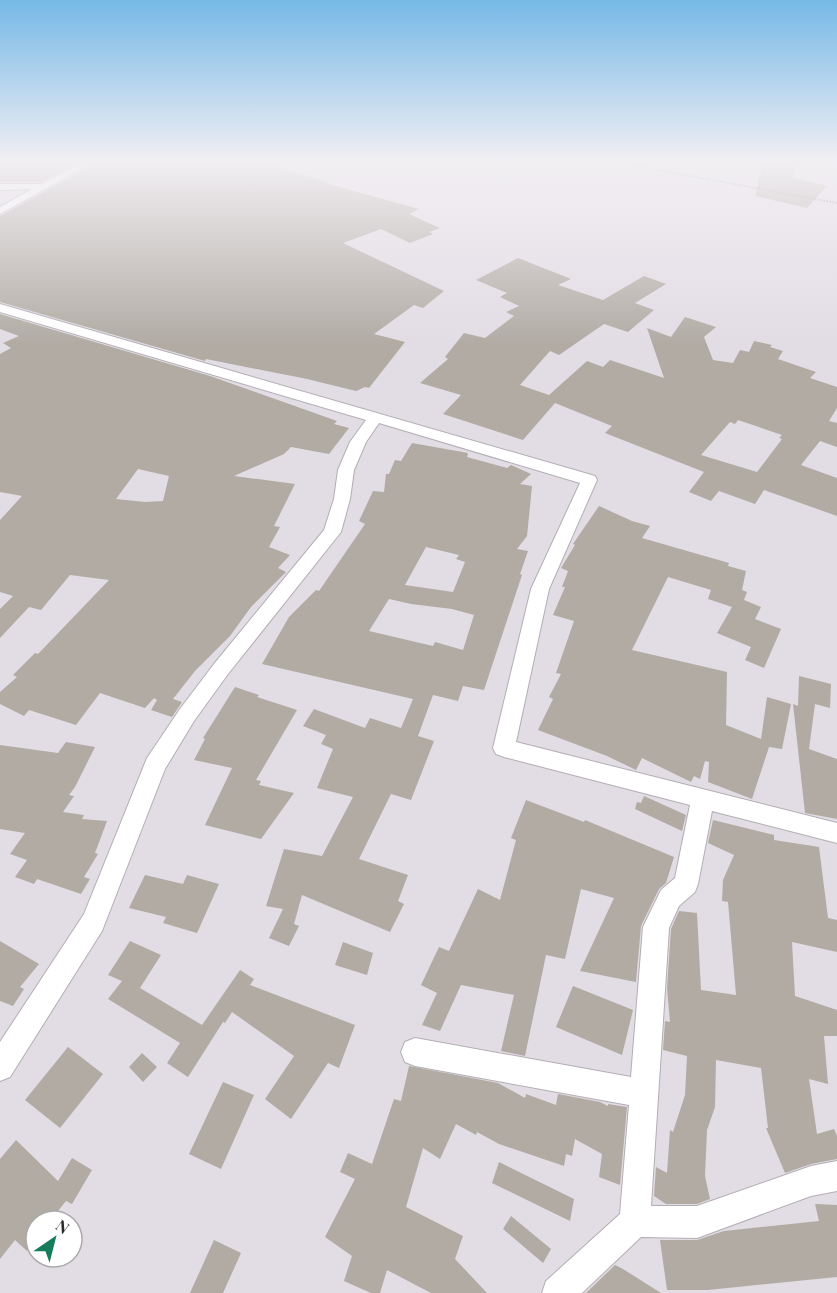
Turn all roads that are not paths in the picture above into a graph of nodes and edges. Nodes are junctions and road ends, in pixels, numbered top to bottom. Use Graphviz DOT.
graph roads {
  1 [pos="0,308"];
  2 [pos="375,418"];
  3 [pos="704,799"];
  4 [pos="837,833"];
  5 [pos="415,1052"];
  6 [pos="0,1067"];
  7 [pos="644,1094"];
  8 [pos="837,1176"];
  9 [pos="635,1221"];
  10 [pos="558,1293"];
  1 -- 2 [label="street"];
  2 -- 3 [label="street"];
  2 -- 6 [label="street"];
  3 -- 4 [label="street"];
  3 -- 7 [label="street"];
  5 -- 7 [label="street"];
  7 -- 9 [label="street"];
  8 -- 9 [label="street"];
  9 -- 10 [label="street"];
}
